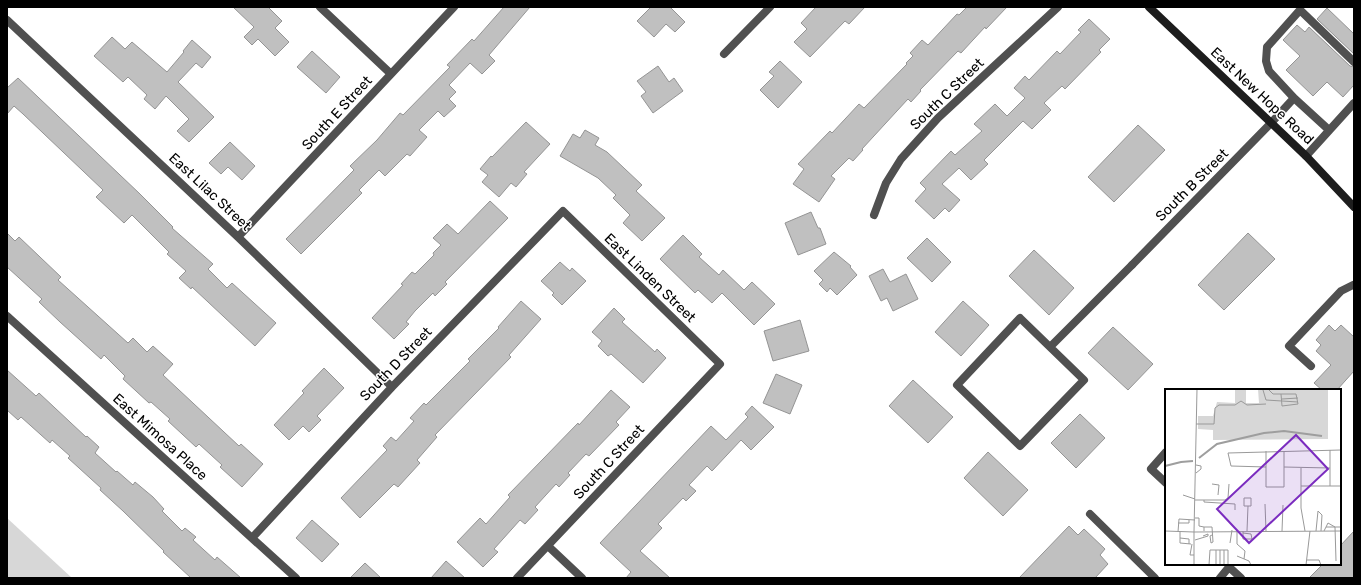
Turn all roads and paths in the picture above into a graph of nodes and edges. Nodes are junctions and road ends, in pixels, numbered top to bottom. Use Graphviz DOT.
graph roads {
  1 [pos="320,7"];
  2 [pos="454,7"];
  3 [pos="770,7"];
  4 [pos="1058,7"];
  5 [pos="1149,7"];
  6 [pos="7,20"];
  7 [pos="724,54"];
  8 [pos="1354,62"];
  9 [pos="391,74"];
  10 [pos="1294,98"];
  11 [pos="1354,103"];
  12 [pos="1271,123"];
  13 [pos="1329,130"];
  14 [pos="1306,156"];
  15 [pos="1354,207"];
  16 [pos="563,211"];
  17 [pos="874,215"];
  18 [pos="238,236"];
  19 [pos="1354,285"];
  20 [pos="7,316"];
  21 [pos="1050,347"];
  22 [pos="720,364"];
  23 [pos="1311,366"];
  24 [pos="392,387"];
  25 [pos="1165,453"];
  26 [pos="1165,482"];
  27 [pos="1090,514"];
  28 [pos="252,538"];
  29 [pos="548,546"];
  30 [pos="1228,565"];
  31 [pos="296,578"];
  32 [pos="517,578"];
  33 [pos="582,578"];
  34 [pos="1155,578"];
  35 [pos="1220,578"];
  36 [pos="1241,578"];
  1 -- 9 [label="street"];
  2 -- 9 [label="street, South E Street"];
  3 -- 7 [label="street"];
  4 -- 17 [label="street, South C Street"];
  5 -- 12 [label="street, East New Hope Road"];
  6 -- 18 [label="street, East Lilac Street"];
  8 -- 10 [label="street"];
  9 -- 18 [label="street, South E Street"];
  10 -- 12 [label="street, South B Street"];
  10 -- 13 [label="street"];
  11 -- 13 [label="street"];
  12 -- 14 [label="street, East New Hope Road"];
  12 -- 21 [label="street, South B Street"];
  13 -- 14 [label="street"];
  14 -- 15 [label="street, East New Hope Road"];
  16 -- 22 [label="street, East Linden Street"];
  16 -- 24 [label="street, South D Street"];
  18 -- 24 [label="street, East Lilac Street"];
  19 -- 23 [label="street"];
  20 -- 28 [label="street, East Mimosa Place"];
  21 -- 21 [label="street"];
  22 -- 29 [label="street, South C Street"];
  24 -- 28 [label="street, South D Street"];
  25 -- 26 [label="street"];
  27 -- 34 [label="street"];
  28 -- 31 [label="street, East Mimosa Place"];
  29 -- 32 [label="street, South C Street"];
  29 -- 33 [label="street"];
  30 -- 35 [label="street"];
  30 -- 36 [label="street"];
}
